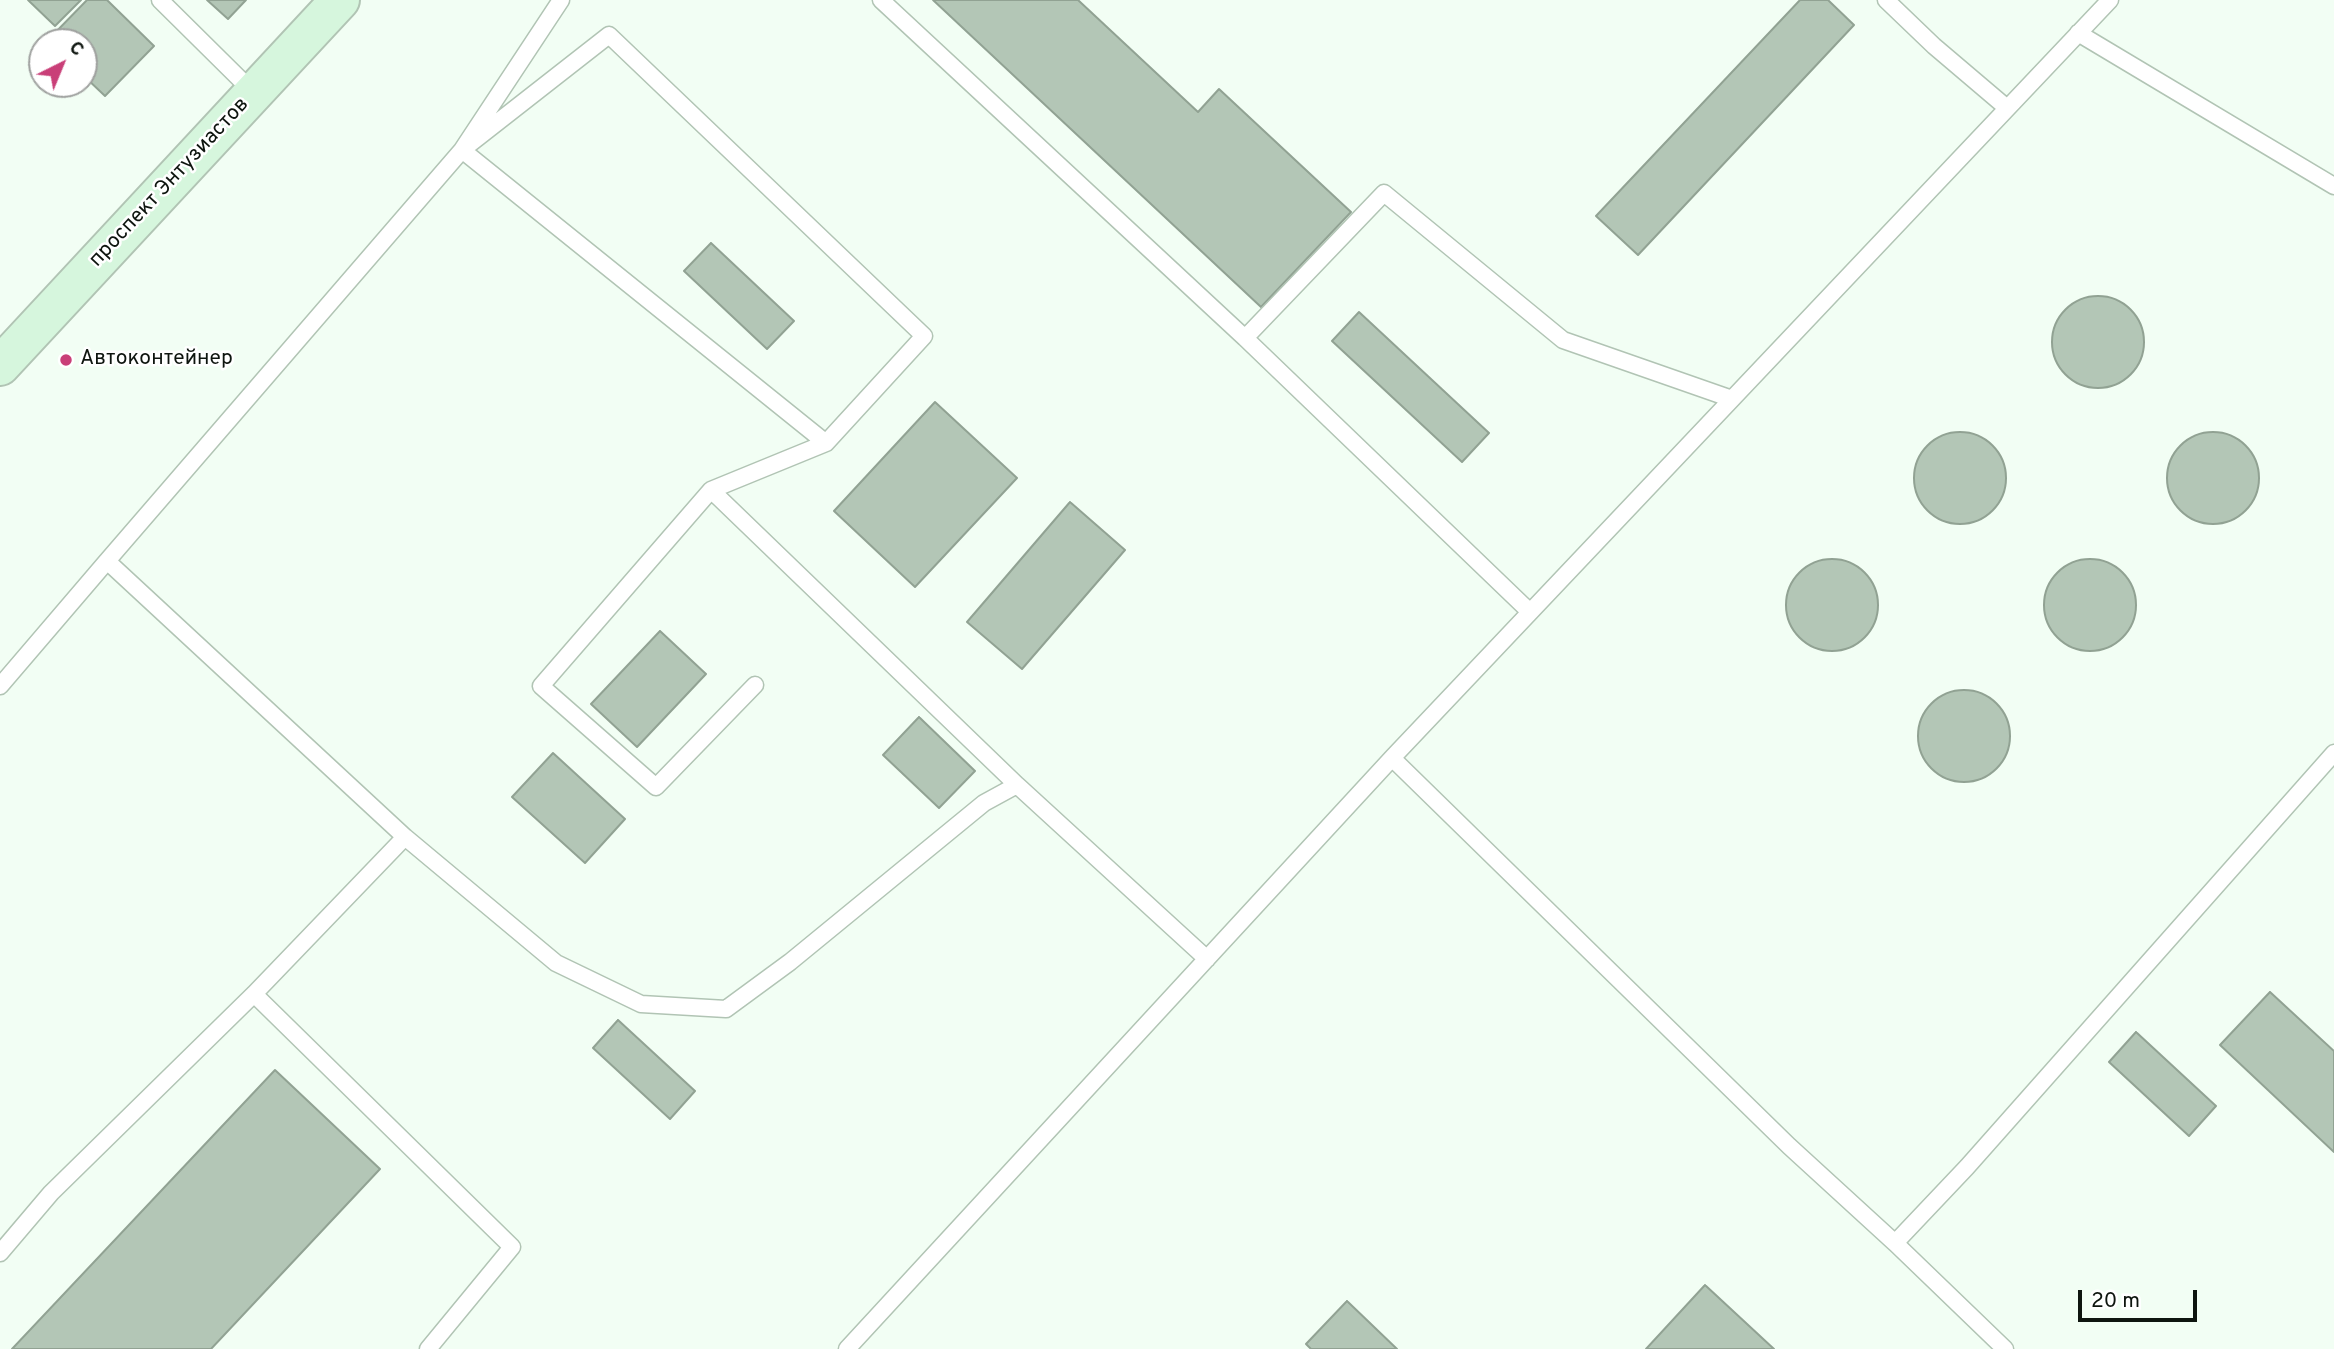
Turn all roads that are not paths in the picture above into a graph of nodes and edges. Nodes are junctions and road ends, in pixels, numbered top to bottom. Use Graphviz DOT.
graph roads {
  1 [pos="159,0"];
  2 [pos="340,0"];
  3 [pos="561,0"];
  4 [pos="881,0"];
  5 [pos="1886,0"];
  6 [pos="2110,0"];
  7 [pos="2078,33"];
  8 [pos="254,93"];
  9 [pos="2007,108"];
  10 [pos="462,150"];
  11 [pos="2334,186"];
  12 [pos="1245,338"];
  13 [pos="0,366"];
  14 [pos="1732,398"];
  15 [pos="826,443"];
  16 [pos="711,490"];
  17 [pos="107,561"];
  18 [pos="1530,612"];
  19 [pos="755,685"];
  20 [pos="0,686"];
  21 [pos="2334,753"];
  22 [pos="1392,758"];
  23 [pos="1017,785"];
  24 [pos="405,838"];
  25 [pos="1207,959"];
  26 [pos="254,994"];
  27 [pos="1895,1243"];
  28 [pos="0,1253"];
  29 [pos="428,1349"];
  30 [pos="847,1349"];
  31 [pos="2005,1349"];
  1 -- 8 [label="lane"];
  2 -- 8 [label="street, проспект Энтузиастов"];
  3 -- 10 [label="lane"];
  4 -- 12 [label="lane"];
  5 -- 9 [label="lane"];
  6 -- 7 [label="lane"];
  7 -- 9 [label="lane"];
  7 -- 11 [label="lane"];
  8 -- 13 [label="street, проспект Энтузиастов"];
  9 -- 14 [label="lane"];
  10 -- 15 [label="lane"];
  10 -- 15 [label="lane"];
  10 -- 17 [label="lane"];
  12 -- 14 [label="lane"];
  12 -- 18 [label="lane"];
  14 -- 18 [label="lane"];
  15 -- 16 [label="lane"];
  16 -- 19 [label="lane"];
  16 -- 23 [label="lane"];
  17 -- 20 [label="lane"];
  17 -- 24 [label="lane"];
  18 -- 22 [label="lane"];
  21 -- 27 [label="lane"];
  22 -- 25 [label="lane"];
  22 -- 27 [label="lane"];
  23 -- 24 [label="lane"];
  23 -- 25 [label="lane"];
  24 -- 26 [label="lane"];
  25 -- 30 [label="lane"];
  26 -- 28 [label="lane"];
  26 -- 29 [label="lane"];
  27 -- 31 [label="lane"];
}
